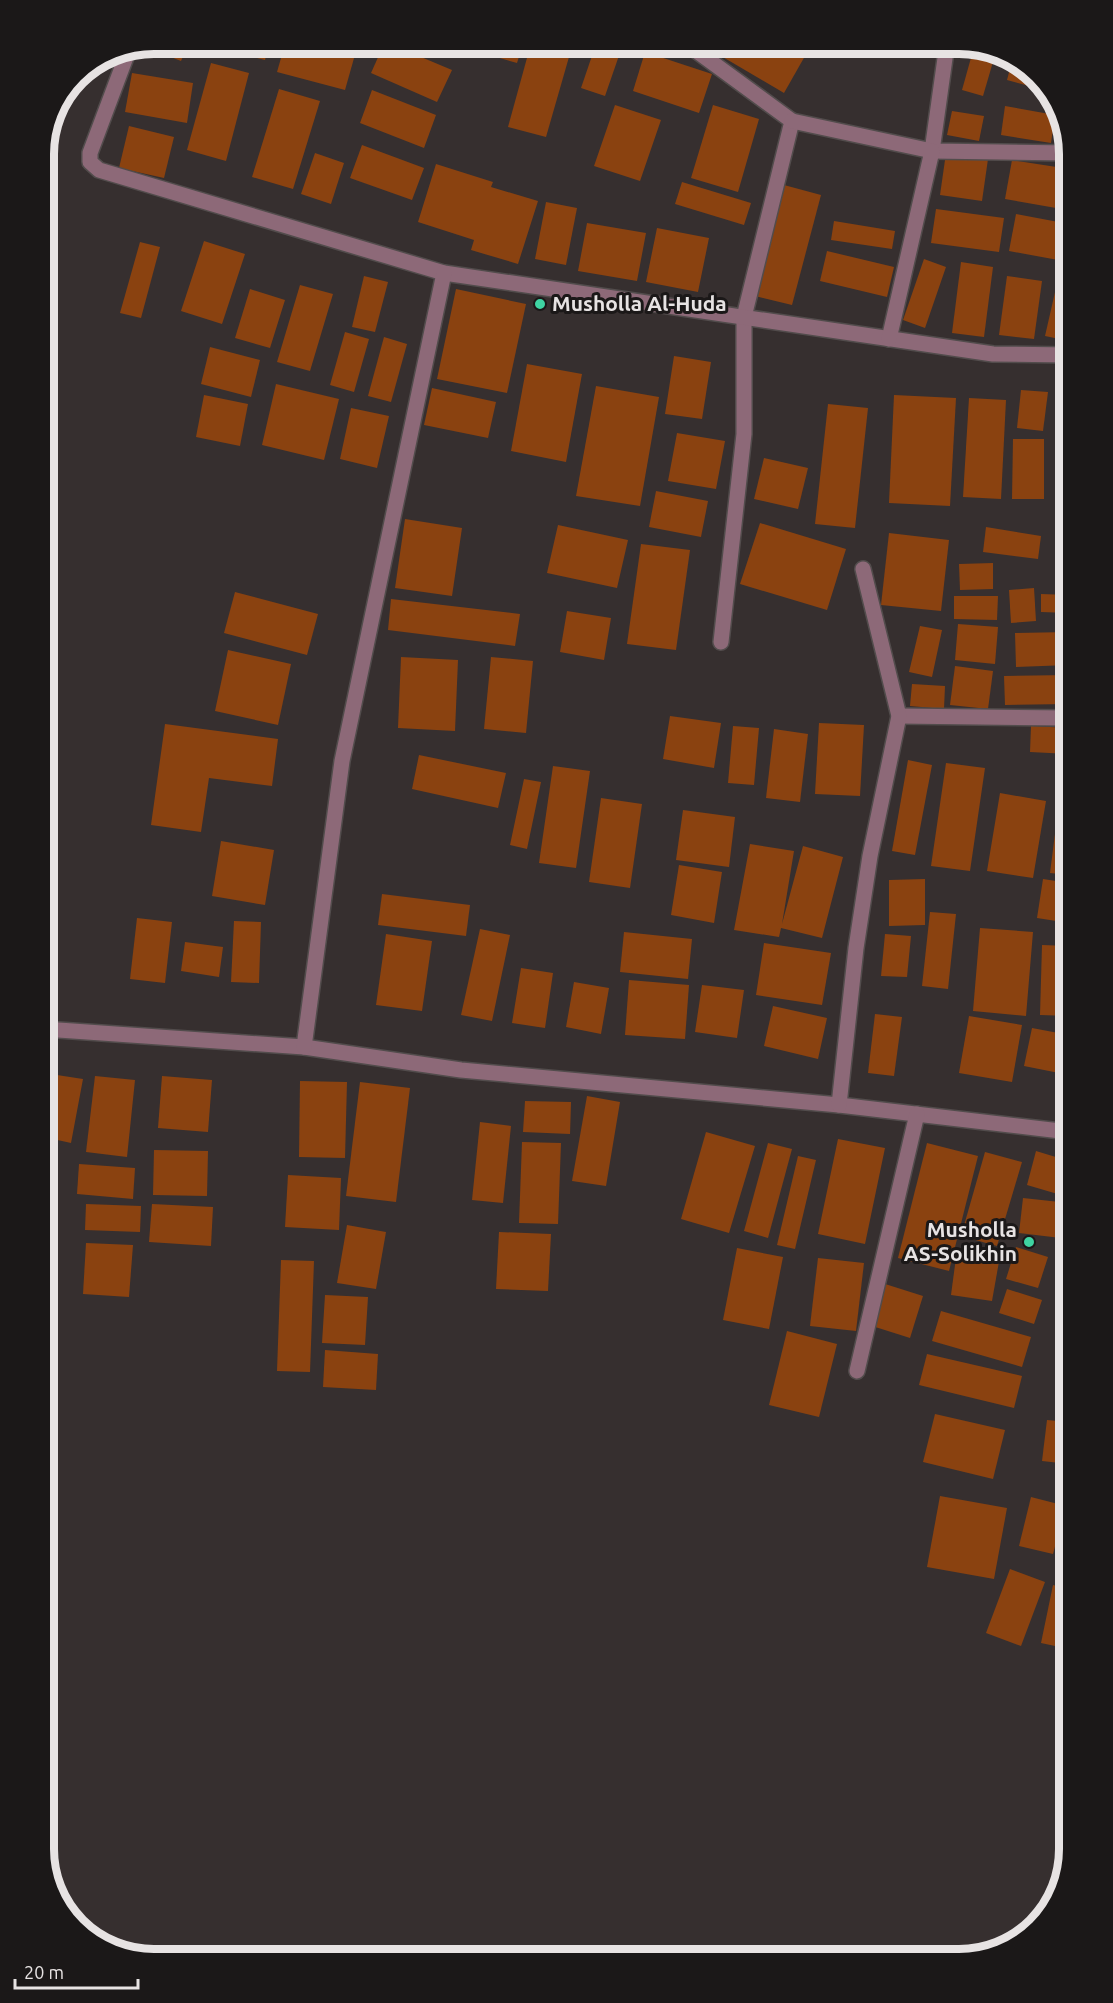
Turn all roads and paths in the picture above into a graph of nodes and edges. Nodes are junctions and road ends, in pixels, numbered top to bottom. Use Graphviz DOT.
graph roads {
  1 [pos="701,54"];
  2 [pos="946,54"];
  3 [pos="125,59"];
  4 [pos="792,121"];
  5 [pos="932,151"];
  6 [pos="1059,153"];
  7 [pos="444,273"];
  8 [pos="744,317"];
  9 [pos="889,339"];
  10 [pos="1059,355"];
  11 [pos="863,569"];
  12 [pos="721,642"];
  13 [pos="899,716"];
  14 [pos="1059,718"];
  15 [pos="54,1030"];
  16 [pos="304,1047"];
  17 [pos="840,1105"];
  18 [pos="917,1114"];
  19 [pos="1059,1131"];
  20 [pos="857,1371"];
  1 -- 4 [label="street"];
  2 -- 5 [label="street"];
  3 -- 7 [label="street"];
  4 -- 5 [label="street"];
  4 -- 8 [label="street"];
  5 -- 6 [label="street"];
  5 -- 9 [label="street"];
  7 -- 8 [label="street"];
  7 -- 16 [label="street"];
  8 -- 9 [label="street"];
  8 -- 12 [label="street"];
  9 -- 10 [label="street"];
  11 -- 13 [label="street"];
  13 -- 14 [label="street"];
  13 -- 17 [label="street"];
  15 -- 16 [label="street"];
  16 -- 17 [label="street"];
  17 -- 18 [label="street"];
  18 -- 19 [label="street"];
  18 -- 20 [label="street"];
}
